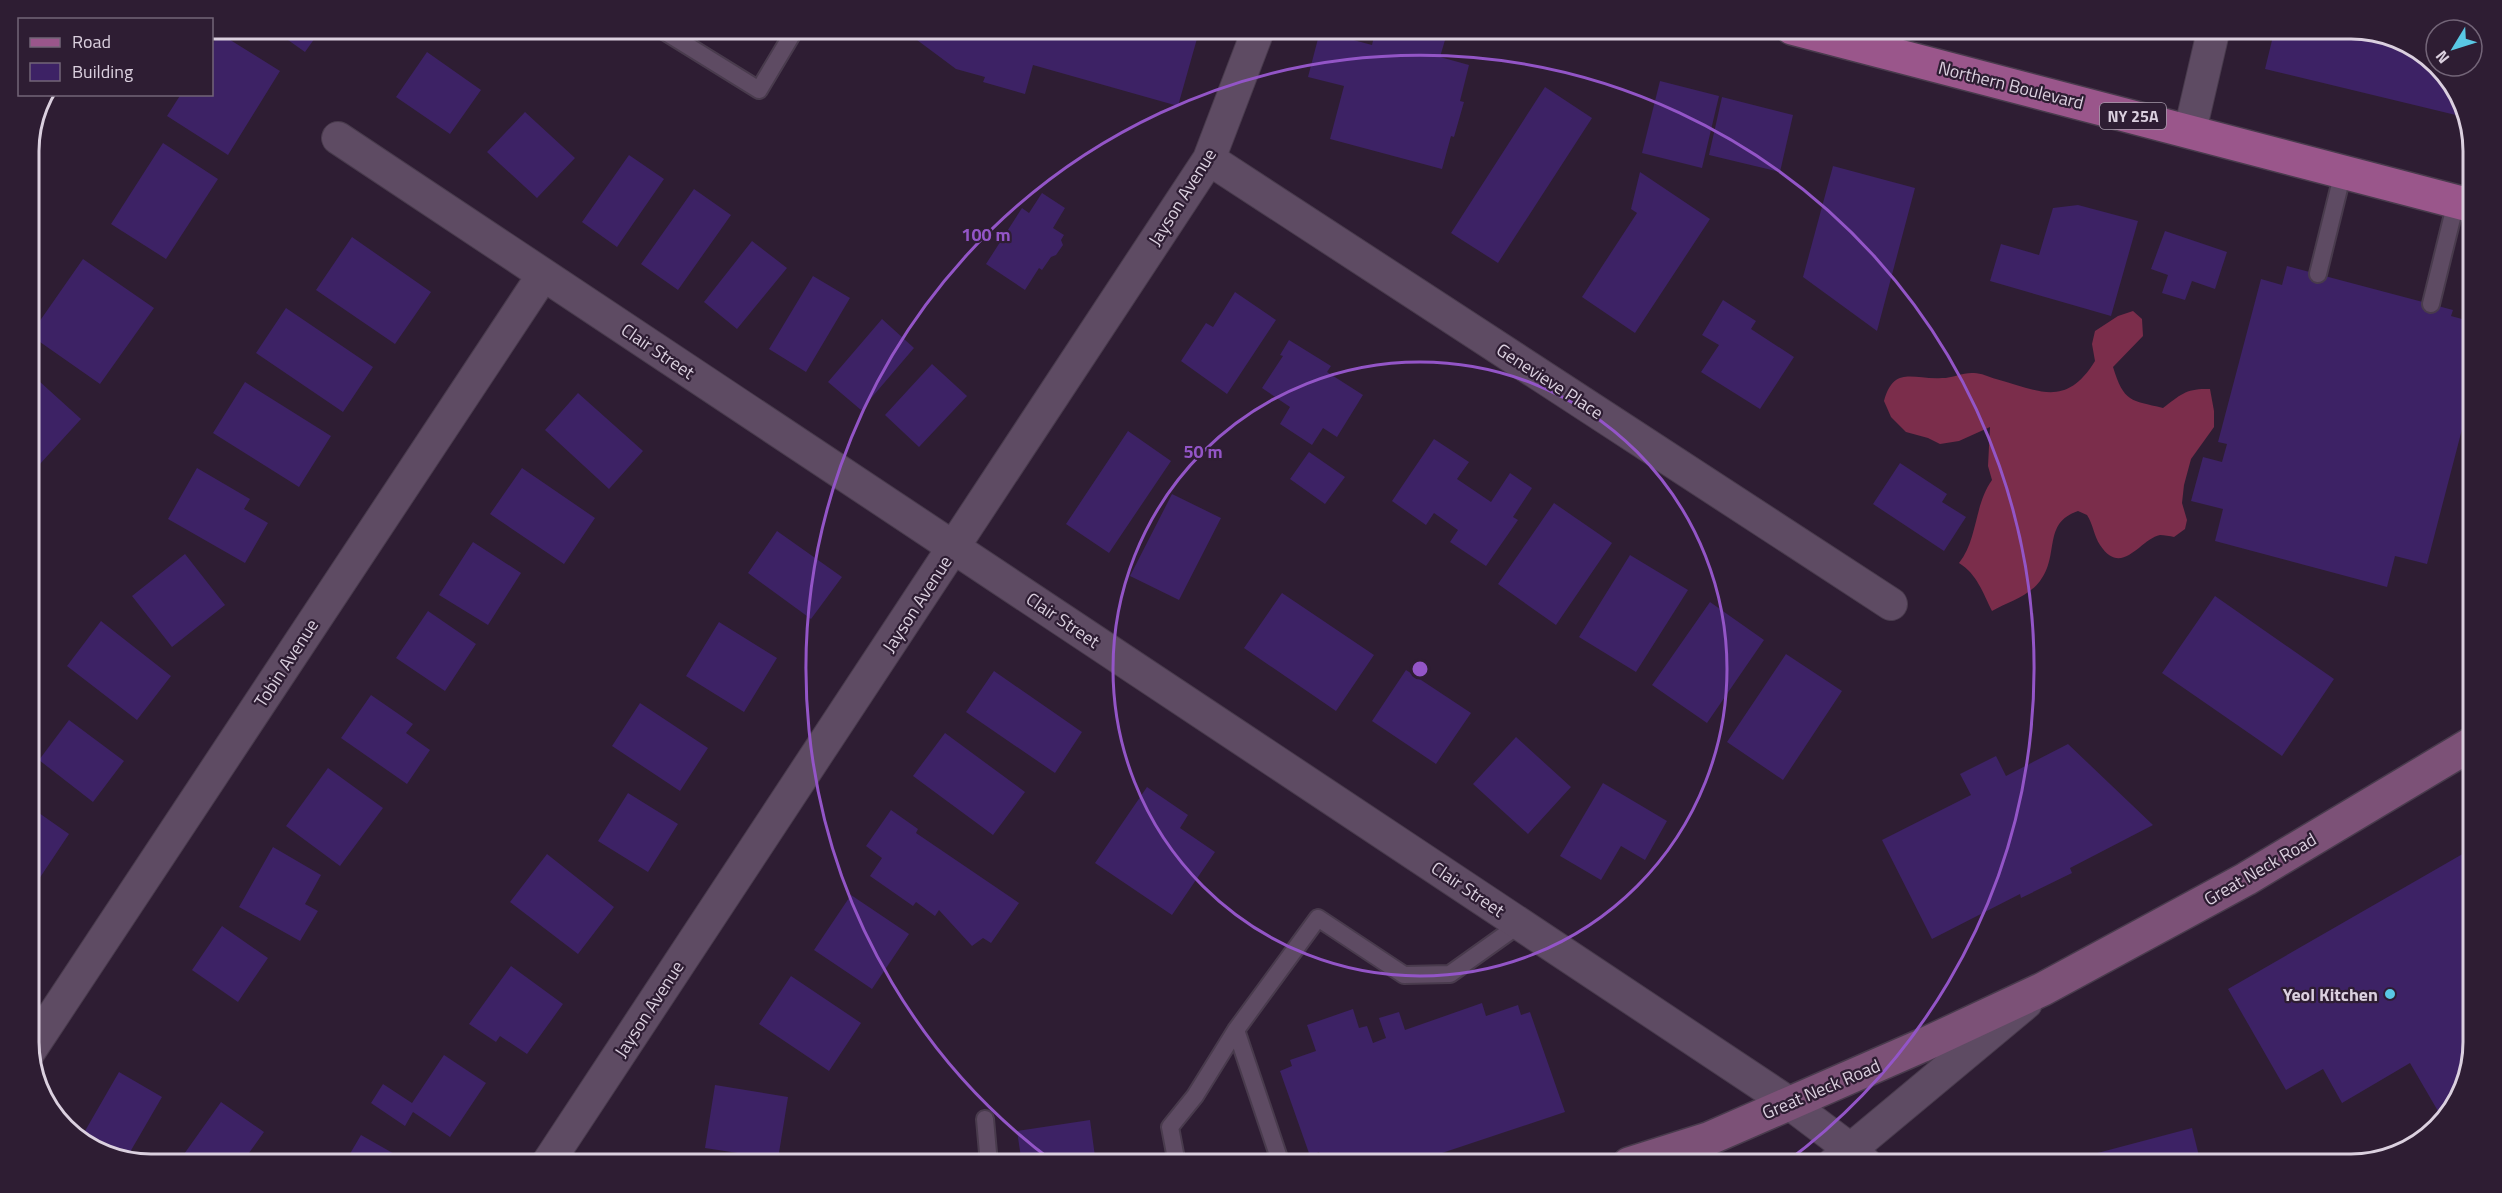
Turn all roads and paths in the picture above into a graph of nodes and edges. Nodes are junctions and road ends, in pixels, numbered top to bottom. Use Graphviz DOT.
graph roads {
  1 [pos="677,39"];
  2 [pos="789,39"];
  3 [pos="1254,39"];
  4 [pos="1835,39"];
  5 [pos="2211,39"];
  6 [pos="2190,131"];
  7 [pos="338,138"];
  8 [pos="1209,159"];
  9 [pos="2343,172"];
  10 [pos="2463,203"];
  11 [pos="2463,210"];
  12 [pos="2318,274"];
  13 [pos="543,275"];
  14 [pos="2431,304"];
  15 [pos="954,548"];
  16 [pos="1891,603"];
  17 [pos="2463,749"];
  18 [pos="1520,924"];
  19 [pos="2043,989"];
  20 [pos="1236,1030"];
  21 [pos="39,1037"];
  22 [pos="1789,1103"];
  23 [pos="985,1119"];
  24 [pos="554,1154"];
  25 [pos="988,1154"];
  26 [pos="1175,1154"];
  27 [pos="1278,1154"];
  28 [pos="1659,1154"];
  29 [pos="1845,1154"];
  30 [pos="1856,1154"];
  1 -- 2 [label="lane"];
  3 -- 8 [label="street, Jayson Avenue"];
  4 -- 6 [label="main road, Northern Boulevard / NY 25A"];
  5 -- 6 [label="street"];
  6 -- 9 [label="main road, Northern Boulevard / NY 25A"];
  7 -- 13 [label="street, Clair Street"];
  8 -- 15 [label="street, Jayson Avenue"];
  8 -- 16 [label="street, Genevieve Place"];
  9 -- 10 [label="main road, Northern Boulevard / NY 25A"];
  9 -- 12 [label="lane"];
  11 -- 14 [label="lane"];
  13 -- 15 [label="street, Clair Street"];
  13 -- 21 [label="street, Tobin Avenue"];
  15 -- 18 [label="street, Clair Street"];
  15 -- 24 [label="street, Jayson Avenue"];
  17 -- 19 [label="main road, Great Neck Road"];
  18 -- 20 [label="lane"];
  18 -- 22 [label="street, Clair Street"];
  19 -- 22 [label="main road, Great Neck Road"];
  19 -- 30 [label="street, Great Neck Road"];
  20 -- 26 [label="lane"];
  20 -- 27 [label="lane"];
  22 -- 28 [label="main road, Great Neck Road"];
  22 -- 29 [label="street, Clair Street"];
  23 -- 25 [label="lane"];
}
